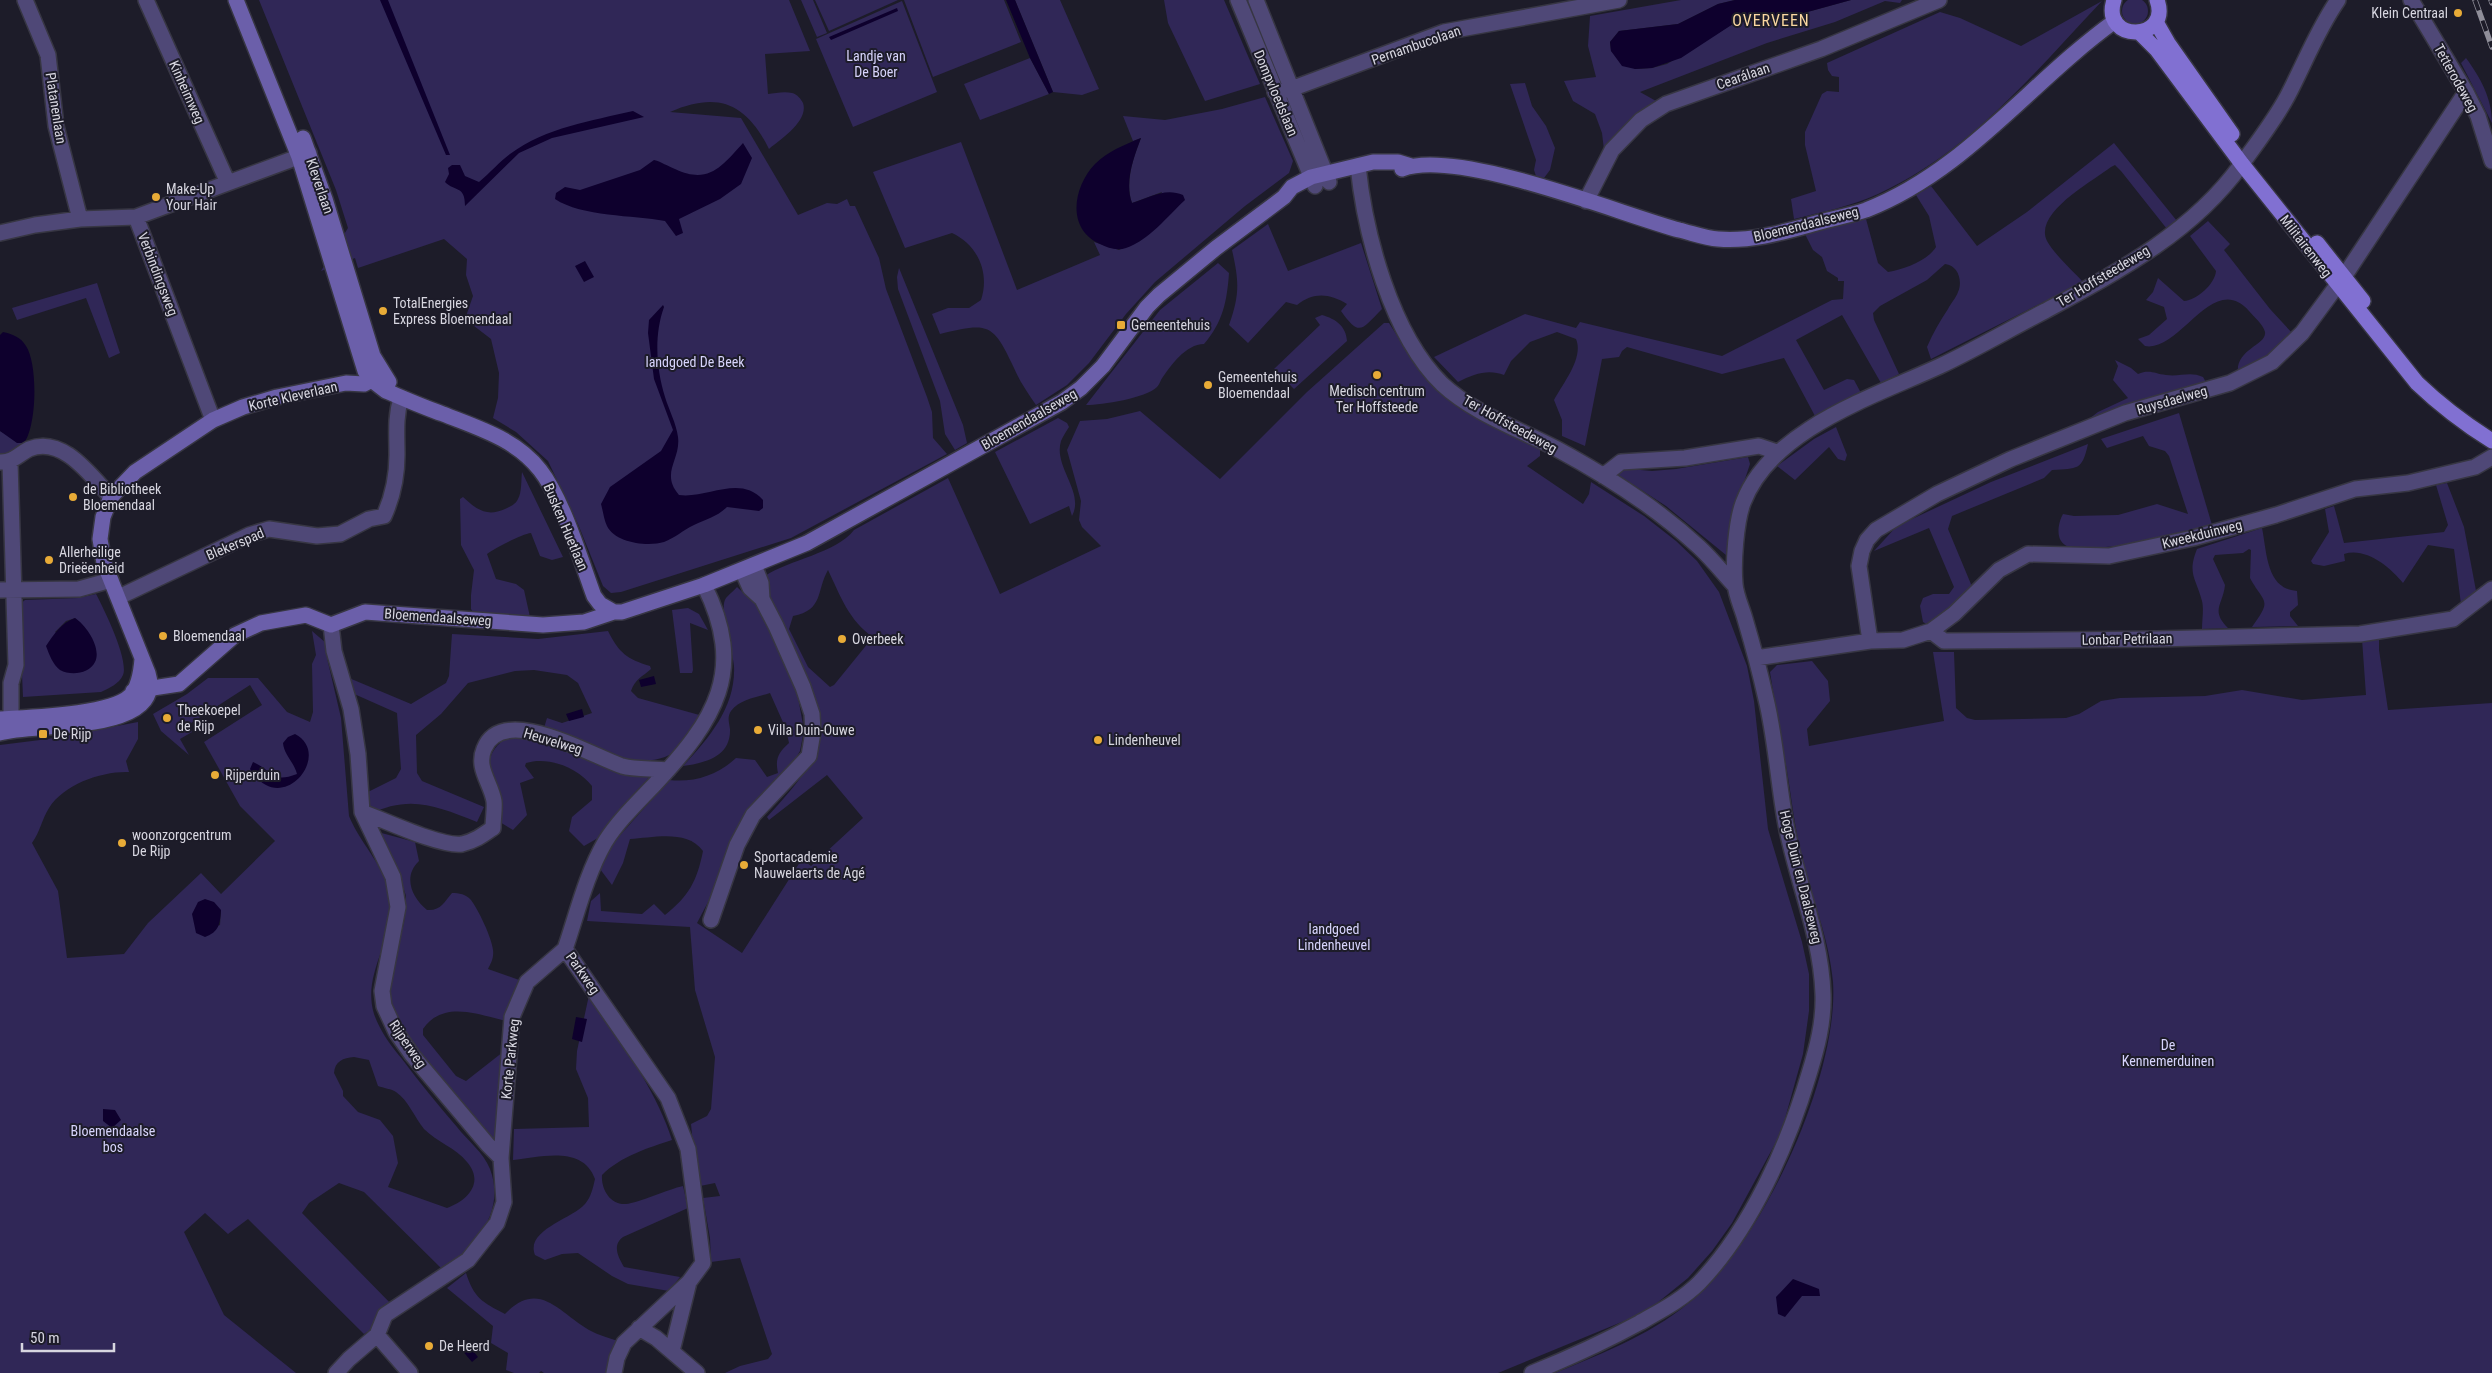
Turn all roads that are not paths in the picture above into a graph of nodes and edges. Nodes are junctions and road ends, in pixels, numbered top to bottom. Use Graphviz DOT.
graph roads {
  1 [pos="25,0"];
  2 [pos="146,0"];
  3 [pos="236,0"];
  4 [pos="247,0"];
  5 [pos="1238,0"];
  6 [pos="1256,0"];
  7 [pos="1619,0"];
  8 [pos="2114,0"];
  9 [pos="2157,0"];
  10 [pos="2338,0"];
  11 [pos="2411,0"];
  12 [pos="1929,2"];
  13 [pos="2115,21"];
  14 [pos="2156,22"];
  15 [pos="2140,32"];
  16 [pos="1291,89"];
  17 [pos="1276,92"];
  18 [pos="2466,92"];
  19 [pos="304,155"];
  20 [pos="2244,160"];
  21 [pos="2492,161"];
  22 [pos="1358,170"];
  23 [pos="1320,180"];
  24 [pos="228,183"];
  25 [pos="1586,201"];
  26 [pos="136,217"];
  27 [pos="80,219"];
  28 [pos="0,233"];
  29 [pos="2340,281"];
  30 [pos="375,373"];
  31 [pos="401,398"];
  32 [pos="213,420"];
  33 [pos="2492,430"];
  34 [pos="2492,441"];
  35 [pos="1777,452"];
  36 [pos="2492,457"];
  37 [pos="5,462"];
  38 [pos="1603,476"];
  39 [pos="111,497"];
  40 [pos="748,567"];
  41 [pos="111,580"];
  42 [pos="704,585"];
  43 [pos="1735,586"];
  44 [pos="2492,589"];
  45 [pos="7,590"];
  46 [pos="119,597"];
  47 [pos="614,612"];
  48 [pos="1743,612"];
  49 [pos="331,625"];
  50 [pos="1931,631"];
  51 [pos="1870,641"];
  52 [pos="1756,658"];
  53 [pos="142,659"];
  54 [pos="151,688"];
  55 [pos="133,691"];
  56 [pos="6,719"];
  57 [pos="0,733"];
  58 [pos="668,770"];
  59 [pos="362,812"];
  60 [pos="711,920"];
  61 [pos="565,949"];
  62 [pos="501,1158"];
  63 [pos="689,1282"];
  64 [pos="639,1328"];
  65 [pos="377,1335"];
  66 [pos="672,1351"];
  67 [pos="336,1373"];
  68 [pos="410,1373"];
  69 [pos="614,1373"];
  70 [pos="697,1373"];
  71 [pos="1532,1373"];
  1 -- 27 [label="street, Platanenlaan"];
  2 -- 24 [label="street, Kinheimweg"];
  3 -- 19 [label="street, Kleverlaan"];
  4 -- 19 [label="street, Kleverlaan"];
  5 -- 17 [label="street, Dompvloedslaan"];
  6 -- 16 [label="street, Dompvloedslaan"];
  7 -- 16 [label="street, Pernambucolaan"];
  8 -- 13 [label="main road"];
  9 -- 14 [label="main road"];
  10 -- 20 [label="street, Ter Hoffsteedeweg"];
  11 -- 18 [label="street, Tetterodeweg"];
  12 -- 25 [label="street, Cearálaan"];
  13 -- 15 [label="main road"];
  13 -- 25 [label="street, Bloemendaalseweg"];
  14 -- 15 [label="main road"];
  14 -- 20 [label="main road, Militairenweg"];
  15 -- 20 [label="main road, Militairenweg"];
  16 -- 17 [label="street, Pernambucolaan"];
  16 -- 23 [label="street, Dompvloedslaan"];
  17 -- 23 [label="street, Dompvloedslaan"];
  18 -- 21 [label="street, Tetterodeweg"];
  18 -- 29 [label="street, Ruysdaelweg"];
  19 -- 24 [label="street, Verbindingsweg"];
  19 -- 30 [label="street, Kleverlaan"];
  20 -- 29 [label="main road, Militairenweg"];
  20 -- 35 [label="street, Ter Hoffsteedeweg"];
  22 -- 23 [label="street, Bloemendaalseweg"];
  22 -- 25 [label="street, Bloemendaalseweg"];
  22 -- 38 [label="street, Ter Hoffsteedeweg"];
  23 -- 40 [label="street, Bloemendaalseweg"];
  24 -- 26 [label="street, Verbindingsweg"];
  26 -- 27 [label="street"];
  26 -- 32 [label="street, Verbindingsweg"];
  27 -- 28 [label="street"];
  29 -- 33 [label="main road, Militairenweg"];
  29 -- 34 [label="main road, Militairenweg"];
  29 -- 51 [label="street, Ruysdaelweg"];
  30 -- 31 [label="street, Busken Huetlaan"];
  30 -- 32 [label="street, Korte Kleverlaan"];
  31 -- 46 [label="street, Blekerspad"];
  31 -- 47 [label="street, Busken Huetlaan"];
  32 -- 39 [label="street, Korte Kleverlaan"];
  35 -- 38 [label="street"];
  35 -- 43 [label="street, Ter Hoffsteedeweg"];
  36 -- 50 [label="street, Kweekduinweg"];
  37 -- 39 [label="street"];
  37 -- 45 [label="street"];
  38 -- 43 [label="street, Ter Hoffsteedeweg"];
  39 -- 41 [label="street, Korte Kleverlaan"];
  40 -- 42 [label="street, Bloemendaalseweg"];
  40 -- 60 [label="street"];
  41 -- 45 [label="street"];
  41 -- 46 [label="street, Korte Kleverlaan"];
  42 -- 47 [label="street, Bloemendaalseweg"];
  42 -- 58 [label="street, Parkweg"];
  43 -- 48 [label="street, Ter Hoffsteedeweg"];
  44 -- 50 [label="street, Lonbar Petrilaan"];
  45 -- 56 [label="street"];
  46 -- 53 [label="street, Korte Kleverlaan"];
  47 -- 49 [label="street, Bloemendaalseweg"];
  48 -- 52 [label="street, Hoge Duin en Daalseweg"];
  49 -- 54 [label="street"];
  49 -- 59 [label="street, Rijperweg"];
  50 -- 51 [label="street"];
  51 -- 52 [label="street"];
  52 -- 71 [label="street, Hoge Duin en Daalseweg"];
  53 -- 54 [label="street, Korte Kleverlaan"];
  53 -- 55 [label="street, Korte Kleverlaan"];
  54 -- 55 [label="street"];
  54 -- 57 [label="street"];
  55 -- 56 [label="street"];
  58 -- 59 [label="street, Heuvelweg"];
  58 -- 61 [label="street, Parkweg"];
  59 -- 62 [label="street, Rijperweg"];
  61 -- 62 [label="street, Korte Parkweg"];
  61 -- 63 [label="street, Parkweg"];
  62 -- 65 [label="street"];
  63 -- 64 [label="street"];
  63 -- 66 [label="street, Parkweg"];
  64 -- 66 [label="street"];
  64 -- 69 [label="street"];
  65 -- 67 [label="street"];
  65 -- 68 [label="street"];
  66 -- 70 [label="street"];
}
